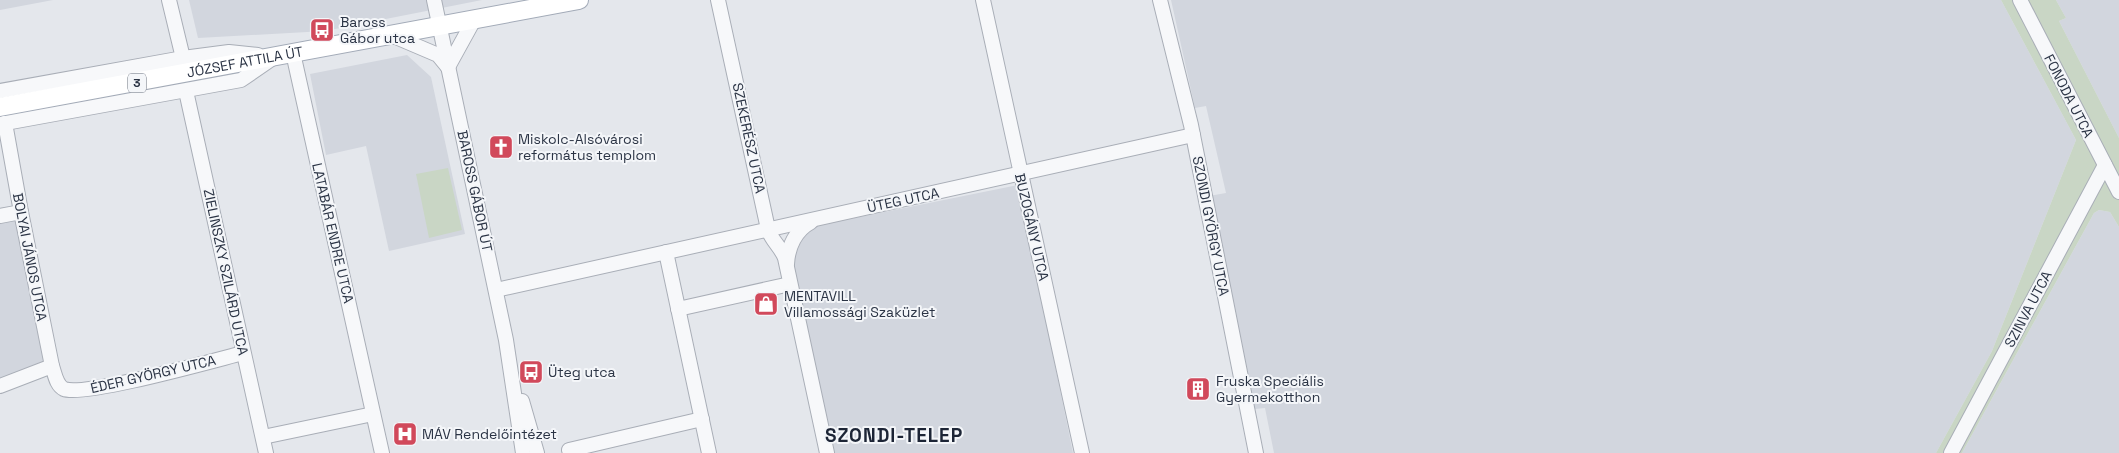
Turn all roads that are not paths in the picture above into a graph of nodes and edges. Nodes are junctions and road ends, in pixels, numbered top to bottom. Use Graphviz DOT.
graph roads {
  1 [pos="169,0"];
  2 [pos="434,0"];
  3 [pos="579,0"];
  4 [pos="718,0"];
  5 [pos="984,0"];
  6 [pos="1160,0"];
  7 [pos="2020,0"];
  8 [pos="475,18"];
  9 [pos="438,26"];
  10 [pos="391,35"];
  11 [pos="293,53"];
  12 [pos="274,57"];
  13 [pos="183,58"];
  14 [pos="448,67"];
  15 [pos="0,91"];
  16 [pos="186,91"];
  17 [pos="2,118"];
  18 [pos="1193,135"];
  19 [pos="2105,165"];
  20 [pos="1020,174"];
  21 [pos="2119,192"];
  22 [pos="21,212"];
  23 [pos="0,216"];
  24 [pos="821,218"];
  25 [pos="768,229"];
  26 [pos="666,252"];
  27 [pos="789,278"];
  28 [pos="496,290"];
  29 [pos="678,309"];
  30 [pos="243,353"];
  31 [pos="510,357"];
  32 [pos="52,366"];
  33 [pos="0,386"];
  34 [pos="62,388"];
  35 [pos="373,414"];
  36 [pos="702,419"];
  37 [pos="263,438"];
  38 [pos="521,449"];
  39 [pos="569,450"];
  40 [pos="266,453"];
  41 [pos="382,453"];
  42 [pos="537,453"];
  43 [pos="709,453"];
  44 [pos="827,453"];
  45 [pos="1082,453"];
  46 [pos="1256,453"];
  47 [pos="1951,453"];
  1 -- 13 [label="street"];
  2 -- 9 [label="street, BAROSS GÁBOR ÚT"];
  3 -- 8 [label="main road, JÓZSEF ATTILA ÚT / 3"];
  4 -- 25 [label="street, SZEKERÉSZ UTCA"];
  5 -- 20 [label="street, BUZOGÁNY UTCA"];
  6 -- 18 [label="street, SZONDI GYÖRGY UTCA"];
  7 -- 19 [label="street, FONODA UTCA"];
  8 -- 9 [label="main road, JÓZSEF ATTILA ÚT / 3"];
  8 -- 14 [label="street"];
  9 -- 10 [label="main road, JÓZSEF ATTILA ÚT / 3"];
  9 -- 14 [label="street, BAROSS GÁBOR ÚT"];
  10 -- 11 [label="main road, JÓZSEF ATTILA ÚT / 3"];
  10 -- 14 [label="street"];
  11 -- 12 [label="main road, JÓZSEF ATTILA ÚT / 3"];
  11 -- 35 [label="street, LATABÁR ENDRE UTCA"];
  12 -- 13 [label="street"];
  12 -- 16 [label="street"];
  12 -- 17 [label="main road, JÓZSEF ATTILA ÚT / 3"];
  13 -- 15 [label="street"];
  14 -- 28 [label="street, BAROSS GÁBOR ÚT"];
  16 -- 17 [label="street"];
  16 -- 30 [label="street, ZIELINSZKY SZILÁRD UTCA"];
  17 -- 22 [label="street, BOLYAI JÁNOS UTCA"];
  18 -- 20 [label="street, ÜTEG UTCA"];
  18 -- 46 [label="street, SZONDI GYÖRGY UTCA"];
  19 -- 21 [label="street, FONODA UTCA"];
  19 -- 47 [label="street, SZINVA UTCA"];
  20 -- 24 [label="street, ÜTEG UTCA"];
  20 -- 45 [label="street, BUZOGÁNY UTCA"];
  22 -- 23 [label="street"];
  22 -- 32 [label="street, BOLYAI JÁNOS UTCA"];
  24 -- 25 [label="street, ÜTEG UTCA"];
  24 -- 27 [label="street, SZEKERÉSZ UTCA"];
  25 -- 26 [label="street, ÜTEG UTCA"];
  25 -- 27 [label="street, SZEKERÉSZ UTCA"];
  26 -- 28 [label="street, ÜTEG UTCA"];
  26 -- 29 [label="street"];
  27 -- 29 [label="street"];
  27 -- 44 [label="street, SZEKERÉSZ UTCA"];
  28 -- 31 [label="street, BAROSS GÁBOR ÚT"];
  29 -- 36 [label="street"];
  30 -- 34 [label="street, ÉDER GYÖRGY UTCA"];
  30 -- 37 [label="street, ZIELINSZKY SZILÁRD UTCA"];
  31 -- 38 [label="street, BAROSS GÁBOR ÚT"];
  31 -- 42 [label="street, BAROSS GÁBOR ÚT"];
  32 -- 33 [label="street"];
  32 -- 34 [label="street, BOLYAI JÁNOS UTCA"];
  35 -- 37 [label="street"];
  35 -- 41 [label="street, LATABÁR ENDRE UTCA"];
  36 -- 39 [label="street"];
  36 -- 43 [label="street"];
  37 -- 40 [label="street, ZIELINSZKY SZILÁRD UTCA"];
}
